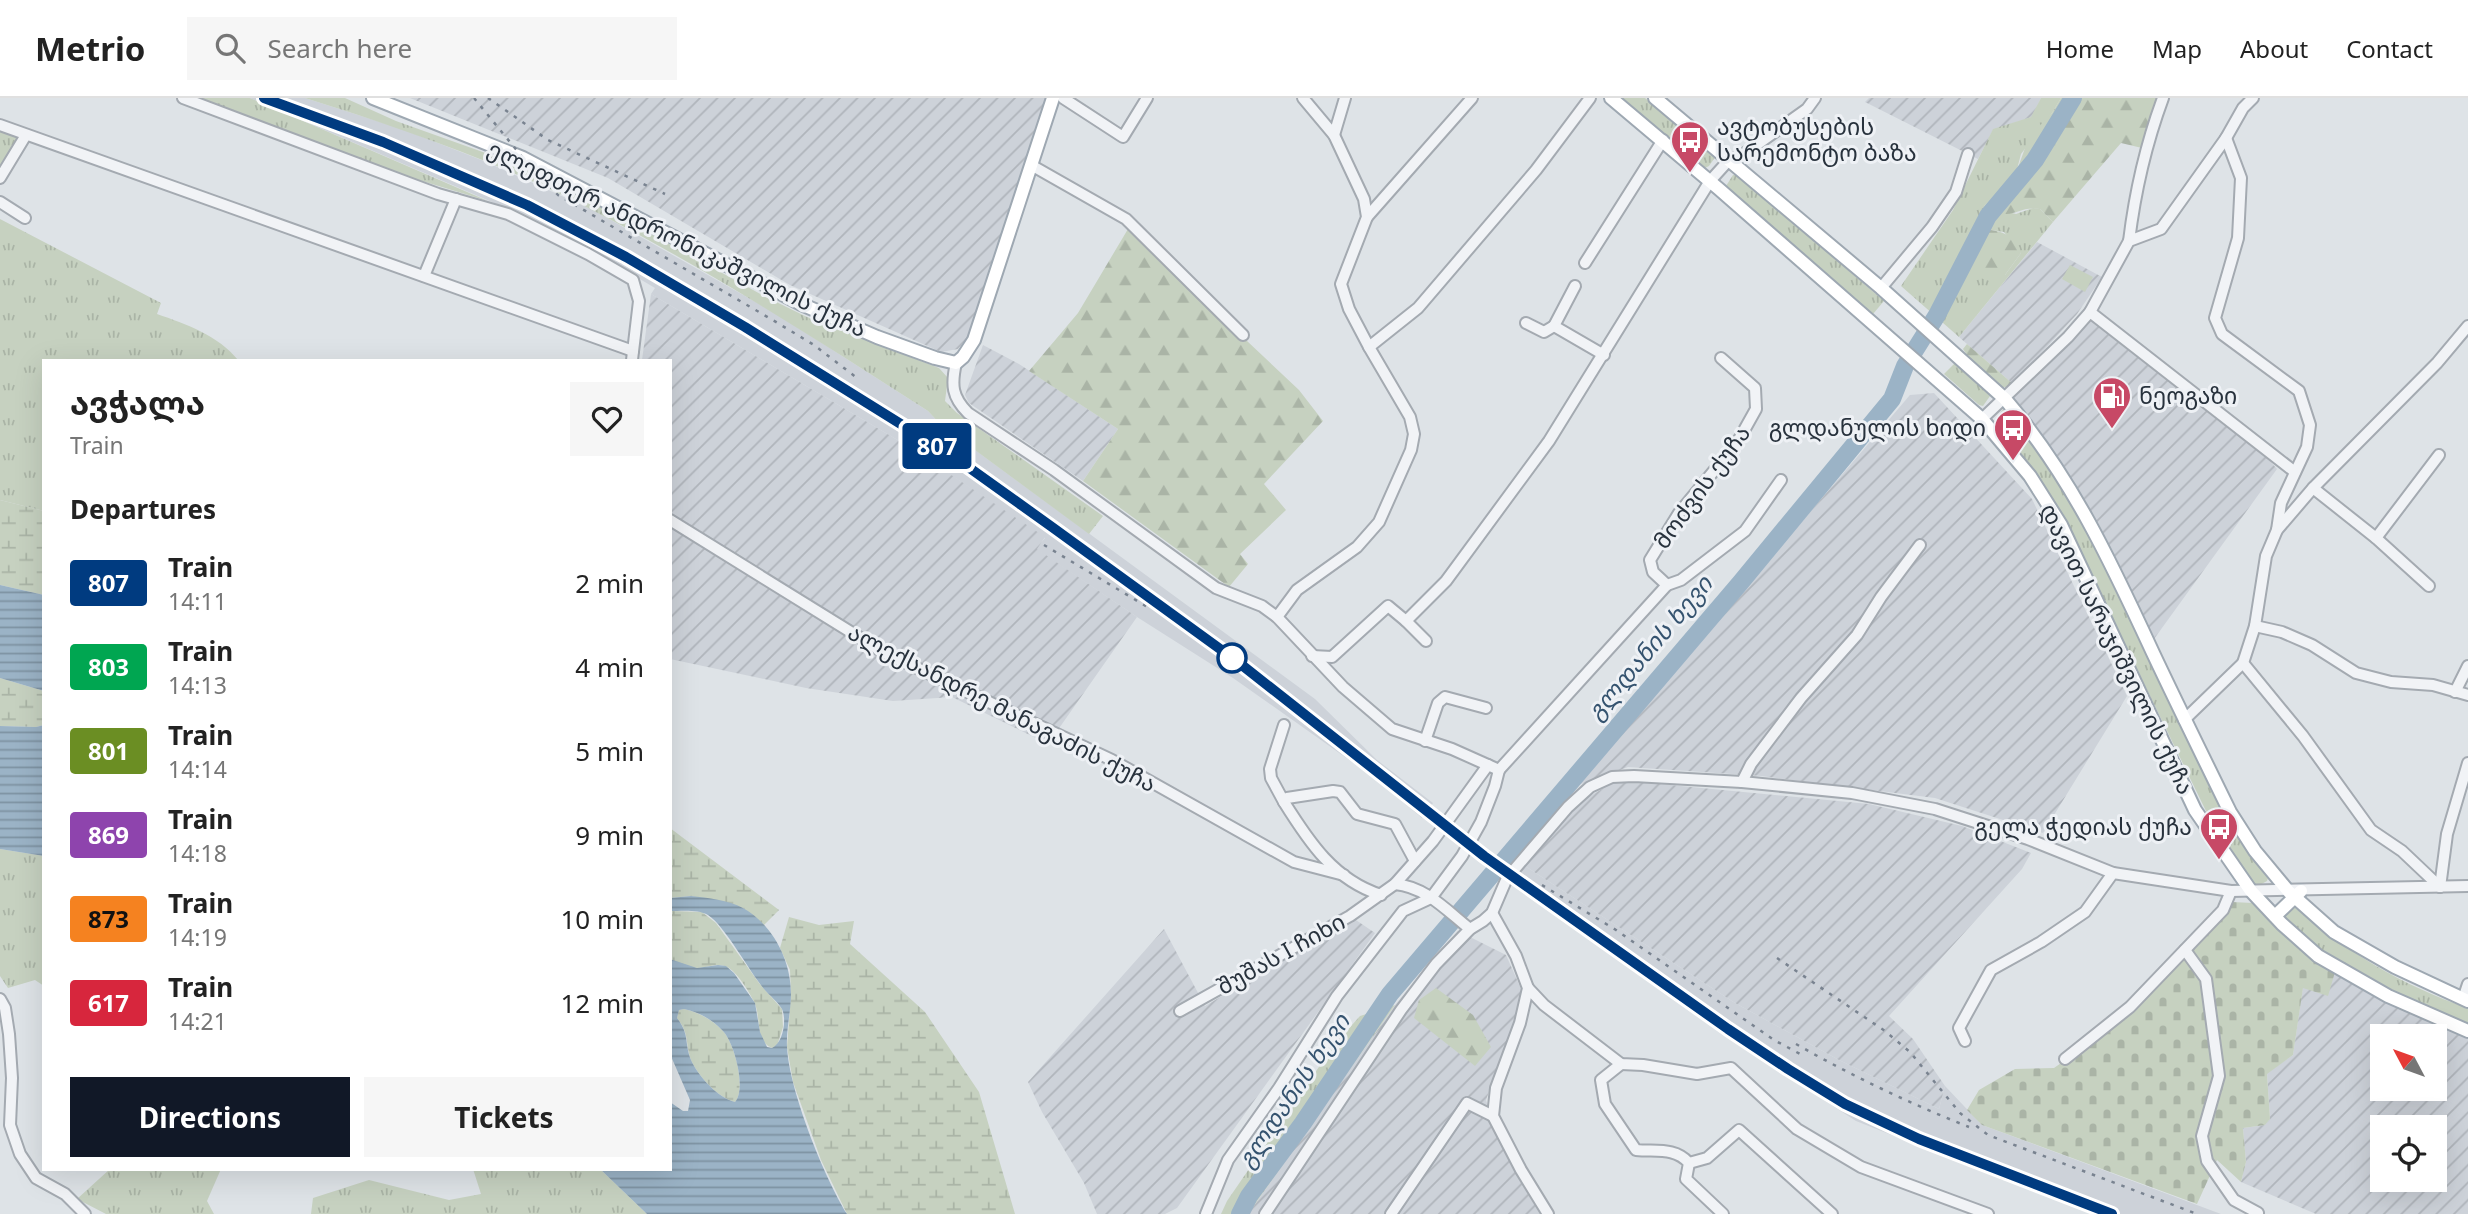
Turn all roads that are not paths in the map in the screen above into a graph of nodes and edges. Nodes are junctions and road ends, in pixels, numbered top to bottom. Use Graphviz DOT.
graph roads {
  1 [pos="183,98"];
  2 [pos="373,98"];
  3 [pos="1053,98"];
  4 [pos="1063,98"];
  5 [pos="1147,98"];
  6 [pos="1303,98"];
  7 [pos="1345,98"];
  8 [pos="1472,98"];
  9 [pos="1590,98"];
  10 [pos="1611,98"];
  11 [pos="1655,98"];
  12 [pos="1815,98"];
  13 [pos="2163,98"];
  14 [pos="2253,98"];
  15 [pos="0,125"];
  16 [pos="26,135"];
  17 [pos="1334,135"];
  18 [pos="2227,138"];
  19 [pos="1663,140"];
  20 [pos="1968,154"];
  21 [pos="1729,160"];
  22 [pos="1031,165"];
  23 [pos="0,178"];
  24 [pos="1710,181"];
  25 [pos="456,199"];
  26 [pos="0,202"];
  27 [pos="1367,217"];
  28 [pos="24,218"];
  29 [pos="2129,241"];
  30 [pos="1585,263"];
  31 [pos="424,276"];
  32 [pos="1575,286"];
  33 [pos="1886,293"];
  34 [pos="2090,312"];
  35 [pos="1526,323"];
  36 [pos="1553,326"];
  37 [pos="2468,326"];
  38 [pos="1243,335"];
  39 [pos="1369,347"];
  40 [pos="1604,355"];
  41 [pos="633,356"];
  42 [pos="1721,358"];
  43 [pos="956,363"];
  44 [pos="2005,399"];
  45 [pos="1982,419"];
  46 [pos="2439,455"];
  47 [pos="2295,472"];
  48 [pos="1781,480"];
  49 [pos="2314,488"];
  50 [pos="672,521"];
  51 [pos="2277,530"];
  52 [pos="2376,538"];
  53 [pos="1920,545"];
  54 [pos="1667,585"];
  55 [pos="2429,586"];
  56 [pos="1277,617"];
  57 [pos="1406,621"];
  58 [pos="2255,626"];
  59 [pos="1426,641"];
  60 [pos="1312,656"];
  61 [pos="2243,663"];
  62 [pos="2468,666"];
  63 [pos="2455,692"];
  64 [pos="2468,695"];
  65 [pos="1486,708"];
  66 [pos="2184,720"];
  67 [pos="1284,725"];
  68 [pos="1425,741"];
  69 [pos="2468,763"];
  70 [pos="1494,767"];
  71 [pos="1742,782"];
  72 [pos="1284,802"];
  73 [pos="1415,861"];
  74 [pos="2113,873"];
  75 [pos="1344,875"];
  76 [pos="1395,884"];
  77 [pos="2468,886"];
  78 [pos="2440,887"];
  79 [pos="2231,891"];
  80 [pos="2251,891"];
  81 [pos="2295,893"];
  82 [pos="1381,895"];
  83 [pos="1434,899"];
  84 [pos="1492,913"];
  85 [pos="2275,916"];
  86 [pos="1466,926"];
  87 [pos="2185,950"];
  88 [pos="2468,984"];
  89 [pos="1528,988"];
  90 [pos="0,999"];
  91 [pos="2466,1000"];
  92 [pos="1180,1011"];
  93 [pos="2468,1031"];
  94 [pos="1965,1041"];
  95 [pos="2065,1059"];
  96 [pos="1621,1064"];
  97 [pos="1493,1116"];
  98 [pos="1689,1163"];
  99 [pos="2258,1213"];
  100 [pos="85,1214"];
  101 [pos="1206,1214"];
  102 [pos="1265,1214"];
  103 [pos="1391,1214"];
  104 [pos="1548,1214"];
  105 [pos="1723,1214"];
  106 [pos="1832,1214"];
  107 [pos="1988,1214"];
  1 -- 25 [label="street"];
  2 -- 43 [label="main road, ელეფთერ ანდრონიკაშვილის ქუჩა"];
  3 -- 22 [label="main road"];
  4 -- 5 [label="street"];
  6 -- 17 [label="street"];
  7 -- 17 [label="street"];
  8 -- 27 [label="street"];
  9 -- 39 [label="street"];
  10 -- 19 [label="main road"];
  11 -- 21 [label="main road"];
  12 -- 21 [label="street"];
  13 -- 29 [label="street"];
  14 -- 18 [label="street"];
  15 -- 16 [label="street"];
  16 -- 23 [label="street"];
  16 -- 31 [label="street"];
  17 -- 27 [label="street"];
  18 -- 29 [label="street"];
  18 -- 47 [label="street"];
  19 -- 24 [label="main road"];
  19 -- 30 [label="street"];
  20 -- 33 [label="street"];
  21 -- 24 [label="street"];
  21 -- 33 [label="main road"];
  22 -- 38 [label="street"];
  22 -- 43 [label="main road"];
  24 -- 40 [label="street"];
  24 -- 45 [label="main road, დავით სარაჯიშვილის ქუჩა"];
  25 -- 31 [label="street"];
  25 -- 41 [label="street"];
  26 -- 28 [label="street"];
  27 -- 39 [label="street"];
  29 -- 34 [label="street"];
  31 -- 41 [label="street"];
  32 -- 36 [label="street"];
  33 -- 44 [label="main road, დავით სარაჯიშვილის ქუჩა"];
  34 -- 44 [label="street"];
  34 -- 47 [label="street"];
  35 -- 36 [label="street"];
  36 -- 40 [label="street"];
  37 -- 49 [label="street"];
  39 -- 56 [label="street"];
  40 -- 57 [label="street"];
  42 -- 54 [label="street, მოძვის ქუჩა"];
  43 -- 56 [label="street"];
  44 -- 45 [label="street"];
  44 -- 66 [label="main road, დავით სარაჯიშვილის ქუჩა"];
  45 -- 80 [label="main road, დავით სარაჯიშვილის ქუჩა"];
  46 -- 52 [label="street"];
  47 -- 51 [label="street"];
  48 -- 54 [label="street"];
  49 -- 51 [label="street"];
  49 -- 52 [label="street"];
  50 -- 75 [label="street, ალექსანდრე მანაგაძის ქუჩა"];
  51 -- 58 [label="street"];
  52 -- 55 [label="street"];
  53 -- 71 [label="street"];
  54 -- 70 [label="street, მოძვის ქუჩა"];
  56 -- 60 [label="street"];
  57 -- 59 [label="street"];
  57 -- 60 [label="street"];
  58 -- 61 [label="street"];
  58 -- 63 [label="street"];
  60 -- 68 [label="street"];
  61 -- 66 [label="street"];
  61 -- 78 [label="street"];
  62 -- 63 [label="street"];
  63 -- 64 [label="street"];
  65 -- 68 [label="street"];
  66 -- 81 [label="main road, დავით სარაჯიშვილის ქუჩა"];
  67 -- 72 [label="street"];
  68 -- 70 [label="street"];
  69 -- 78 [label="street"];
  70 -- 73 [label="street, მოძვის ქუჩა"];
  70 -- 83 [label="street"];
  71 -- 74 [label="street"];
  71 -- 84 [label="street"];
  72 -- 73 [label="street"];
  72 -- 75 [label="street"];
  73 -- 76 [label="street, შუშას I ჩიხი"];
  74 -- 79 [label="street"];
  74 -- 94 [label="street"];
  75 -- 82 [label="street"];
  76 -- 82 [label="street, შუშას I ჩიხი"];
  76 -- 83 [label="street"];
  77 -- 78 [label="street"];
  78 -- 81 [label="street"];
  79 -- 80 [label="street"];
  79 -- 87 [label="street"];
  80 -- 81 [label="street"];
  80 -- 85 [label="main road, დავით სარაჯიშვილის ქუჩა"];
  81 -- 85 [label="main road"];
  81 -- 91 [label="main road, დავით სარაჯიშვილის ქუჩა"];
  82 -- 92 [label="street, შუშას I ჩიხი"];
  83 -- 86 [label="street"];
  83 -- 101 [label="street"];
  84 -- 86 [label="street"];
  84 -- 89 [label="street"];
  85 -- 93 [label="main road, დავით სარაჯიშვილის ქუჩა"];
  86 -- 102 [label="street"];
  87 -- 95 [label="street"];
  87 -- 99 [label="street"];
  88 -- 91 [label="street"];
  89 -- 96 [label="street"];
  89 -- 97 [label="street"];
  90 -- 100 [label="street"];
  96 -- 98 [label="street"];
  96 -- 107 [label="street"];
  97 -- 103 [label="street"];
  97 -- 104 [label="street"];
  98 -- 105 [label="street"];
  98 -- 106 [label="street"];
}
